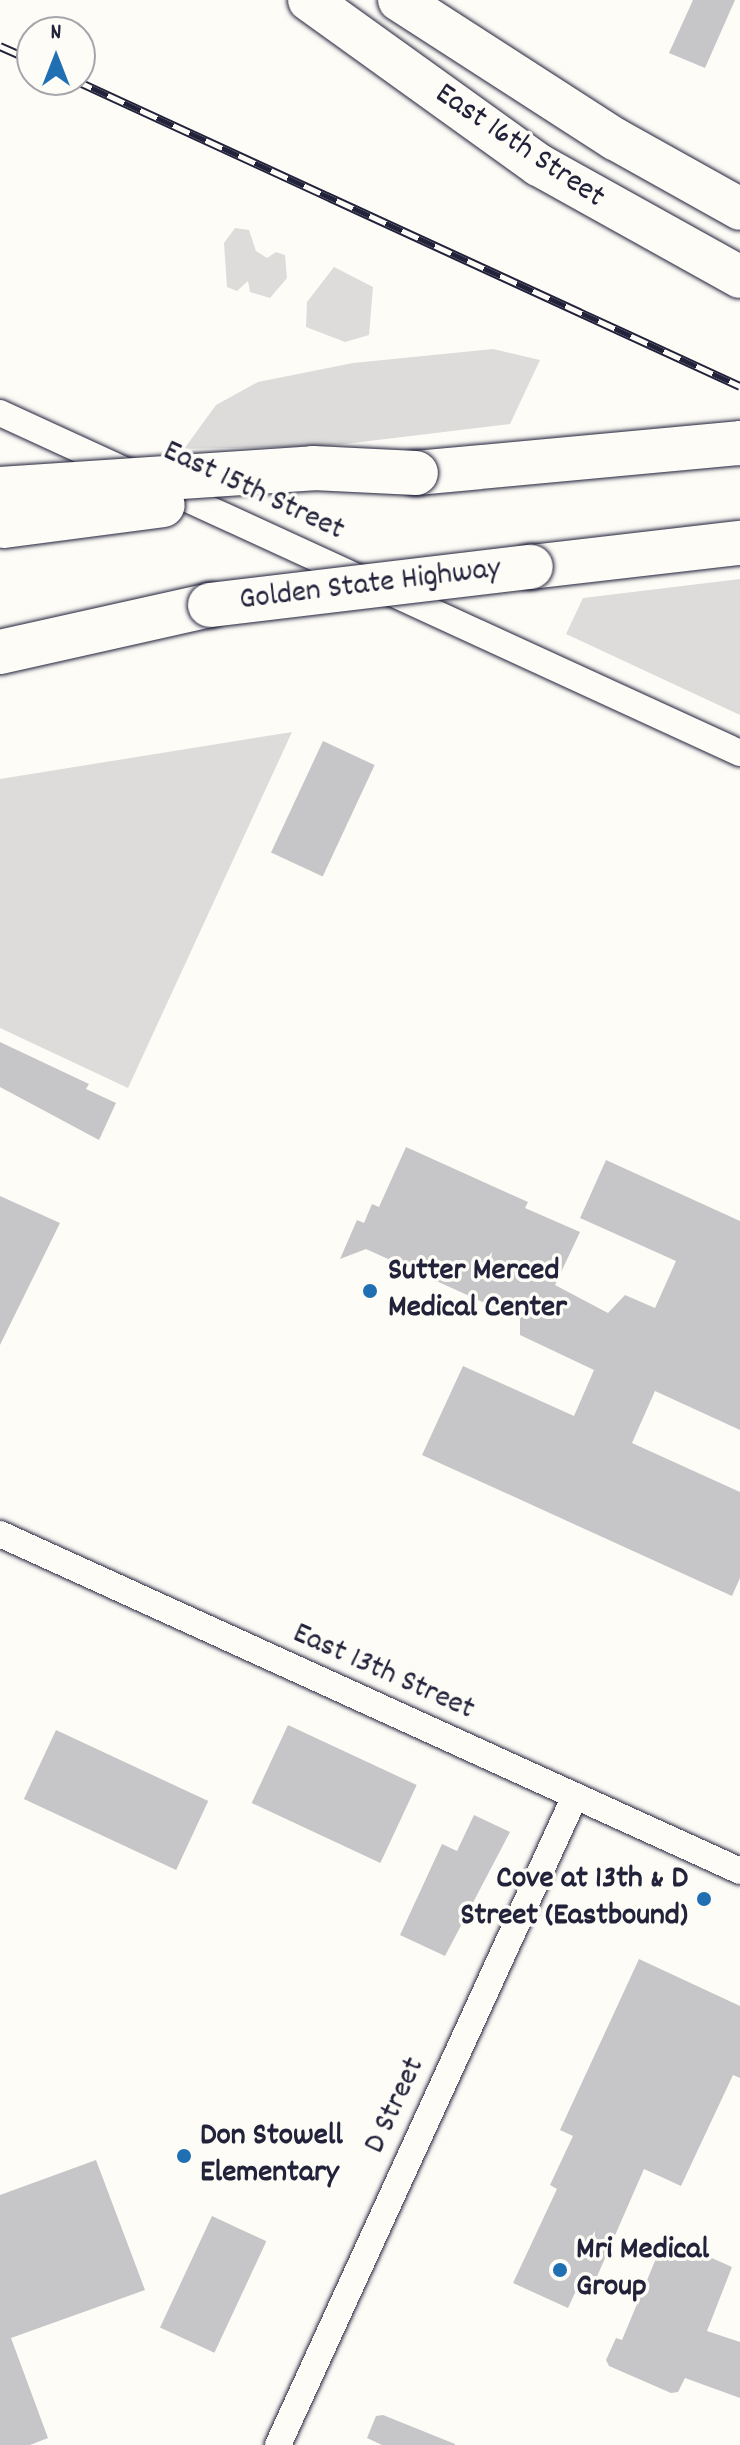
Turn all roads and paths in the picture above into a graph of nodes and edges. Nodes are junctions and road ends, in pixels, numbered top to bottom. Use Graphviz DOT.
graph roads {
  1 [pos="309,0"];
  2 [pos="399,0"];
  3 [pos="740,209"];
  4 [pos="740,277"];
  5 [pos="0,413"];
  6 [pos="740,443"];
  7 [pos="1,514"];
  8 [pos="740,543"];
  9 [pos="210,605"];
  10 [pos="0,629"];
  11 [pos="0,652"];
  12 [pos="740,753"];
  13 [pos="0,1534"];
  14 [pos="575,1796"];
  15 [pos="740,1871"];
  16 [pos="278,2445"];
  1 -- 4 [label="main road, East 16th Street"];
  2 -- 3 [label="main road, East 16th Street"];
  5 -- 12 [label="street, East 15th Street"];
  6 -- 7 [label="highway, bridge"];
  8 -- 9 [label="highway, Golden State Highway, bridge"];
  9 -- 10 [label="highway, Golden State Highway"];
  9 -- 11 [label="highway"];
  13 -- 14 [label="street, East 13th Street"];
  14 -- 15 [label="street, East 13th Street"];
  14 -- 16 [label="street, D Street"];
}
